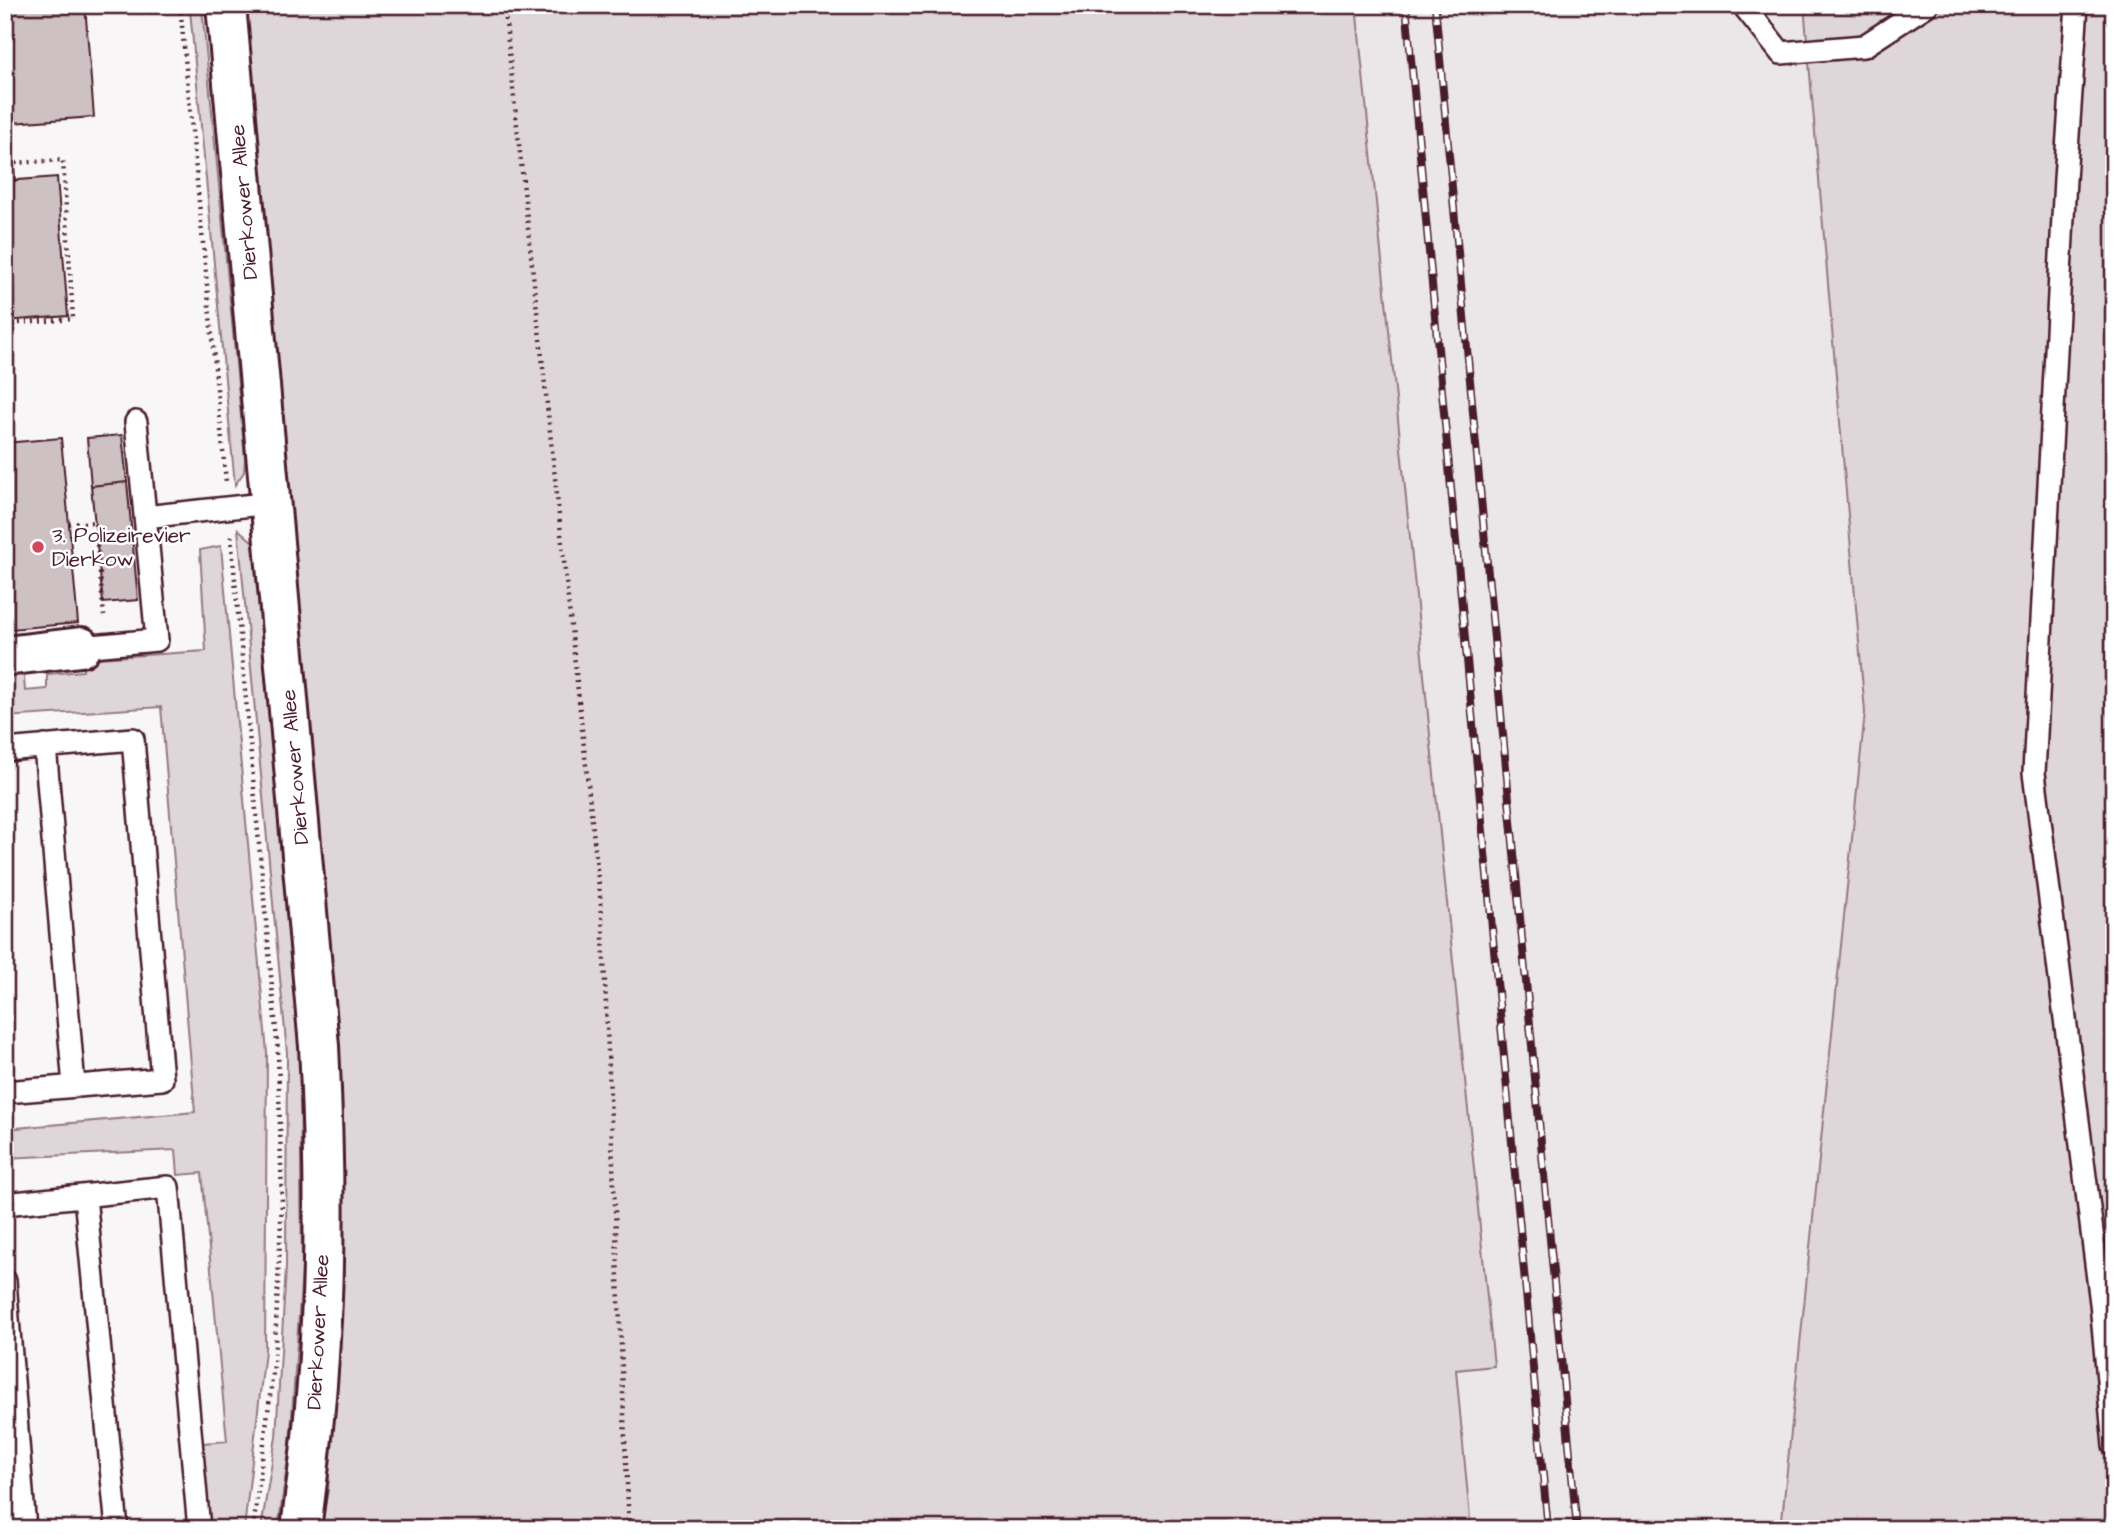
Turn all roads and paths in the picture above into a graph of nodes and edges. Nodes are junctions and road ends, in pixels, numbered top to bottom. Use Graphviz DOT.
graph roads {
  1 [pos="180,5"];
  2 [pos="226,5"];
  3 [pos="504,5"];
  4 [pos="1743,5"];
  5 [pos="1927,5"];
  6 [pos="2077,5"];
  7 [pos="14,163"];
  8 [pos="5,324"];
  9 [pos="136,422"];
  10 [pos="271,503"];
  11 [pos="228,508"];
  12 [pos="145,517"];
  13 [pos="69,524"];
  14 [pos="93,638"];
  15 [pos="5,656"];
  16 [pos="45,746"];
  17 [pos="5,750"];
  18 [pos="74,1086"];
  19 [pos="5,1092"];
  20 [pos="85,1196"];
  21 [pos="5,1205"];
  22 [pos="5,1281"];
  23 [pos="2114,1446"];
  24 [pos="25,1529"];
  25 [pos="117,1529"];
  26 [pos="199,1529"];
  27 [pos="253,1529"];
  28 [pos="301,1529"];
  29 [pos="629,1529"];
  1 -- 11 [label="path"];
  2 -- 10 [label="main road, Dierkower Allee"];
  3 -- 29 [label="path"];
  4 -- 5 [label="lane"];
  6 -- 23 [label="lane"];
  7 -- 8 [label="path"];
  9 -- 12 [label="lane"];
  10 -- 11 [label="lane"];
  10 -- 28 [label="main road, Dierkower Allee"];
  11 -- 12 [label="lane"];
  11 -- 27 [label="path"];
  12 -- 14 [label="lane"];
  13 -- 14 [label="path"];
  14 -- 15 [label="main road"];
  16 -- 17 [label="lane"];
  16 -- 18 [label="lane"];
  16 -- 18 [label="lane"];
  18 -- 19 [label="lane"];
  20 -- 21 [label="lane"];
  20 -- 25 [label="lane"];
  20 -- 26 [label="lane"];
  22 -- 24 [label="lane"];
}
